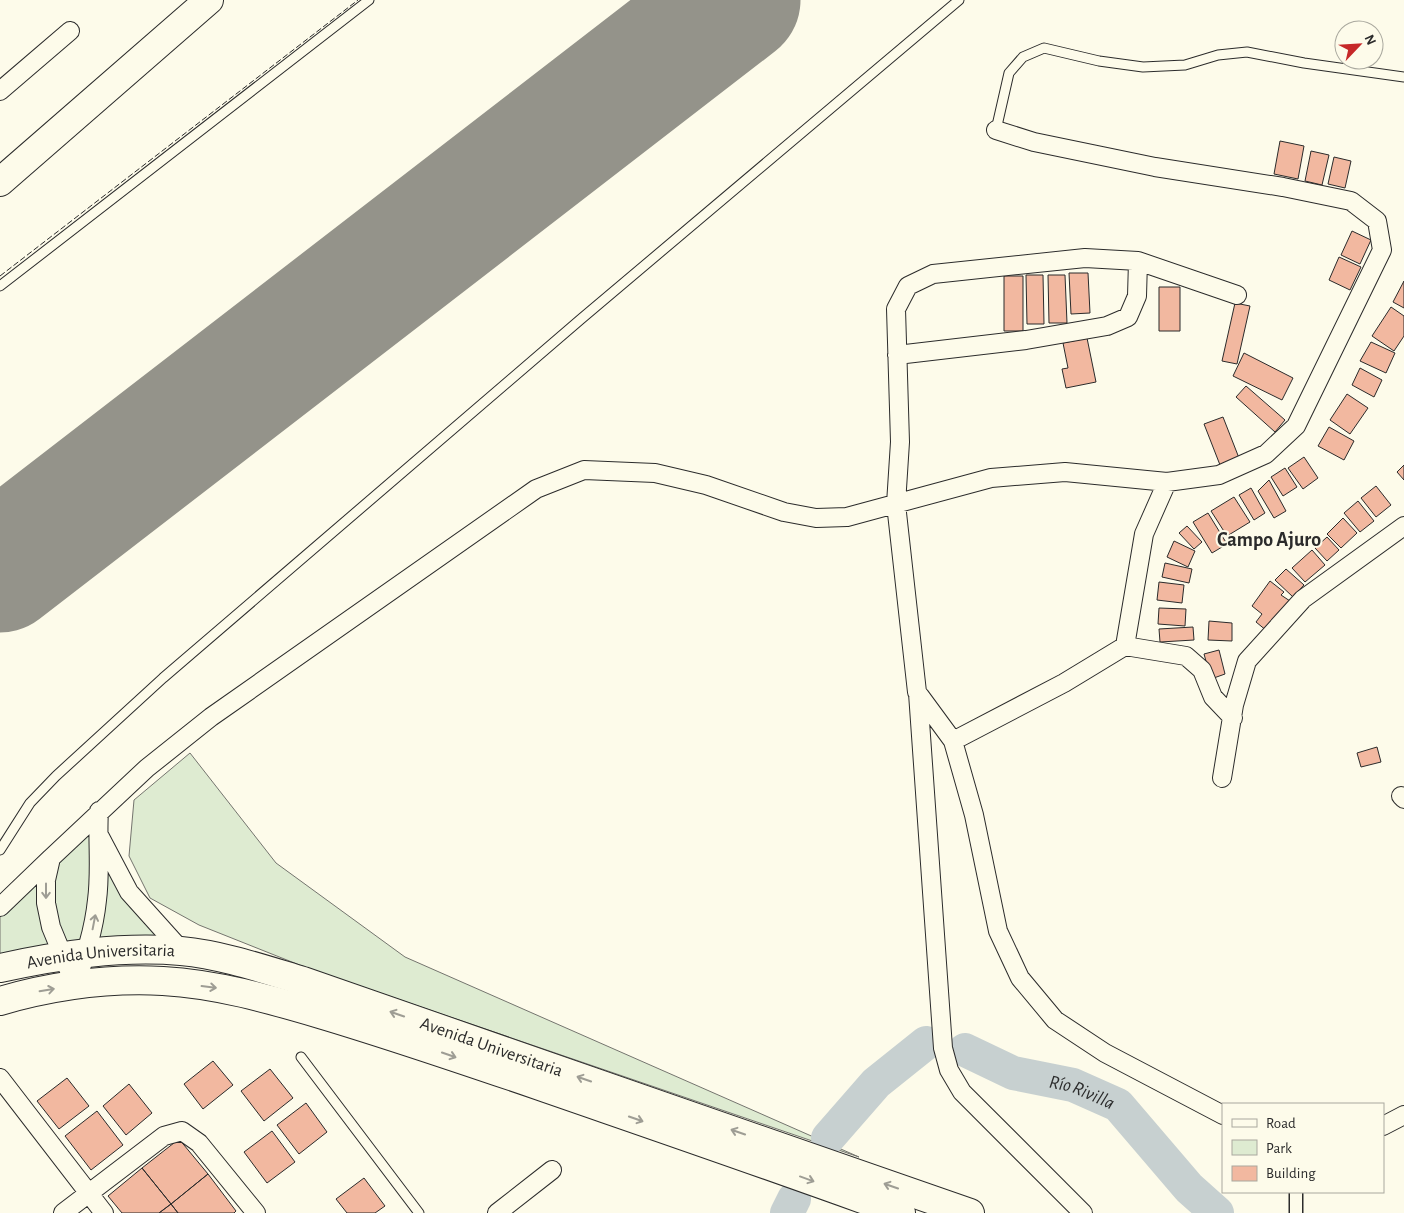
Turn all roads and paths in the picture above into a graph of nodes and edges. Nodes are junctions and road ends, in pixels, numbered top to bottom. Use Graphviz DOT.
graph roads {
  1 [pos="209,0"];
  2 [pos="369,0"];
  3 [pos="959,0"];
  4 [pos="70,30"];
  5 [pos="1404,77"];
  6 [pos="0,91"];
  7 [pos="996,130"];
  8 [pos="0,182"];
  9 [pos="1138,262"];
  10 [pos="0,286"];
  11 [pos="1237,295"];
  12 [pos="898,355"];
  13 [pos="1166,482"];
  14 [pos="896,504"];
  15 [pos="1404,526"];
  16 [pos="1125,646"];
  17 [pos="918,692"];
  18 [pos="1233,718"];
  19 [pos="953,741"];
  20 [pos="1222,778"];
  21 [pos="99,811"];
  22 [pos="98,833"];
  23 [pos="0,850"];
  24 [pos="51,858"];
  25 [pos="0,907"];
  26 [pos="182,951"];
  27 [pos="75,953"];
  28 [pos="0,968"];
  29 [pos="75,985"];
  30 [pos="0,1001"];
  31 [pos="302,1057"];
  32 [pos="0,1078"];
  33 [pos="1222,1115"];
  34 [pos="1404,1115"];
  35 [pos="1384,1125"];
  36 [pos="552,1170"];
  37 [pos="88,1193"];
  38 [pos="1296,1193"];
  39 [pos="922,1205"];
  40 [pos="62,1213"];
  41 [pos="104,1213"];
  42 [pos="256,1213"];
  43 [pos="419,1213"];
  44 [pos="497,1213"];
  45 [pos="901,1213"];
  46 [pos="970,1213"];
  47 [pos="1083,1213"];
  48 [pos="1296,1213"];
  1 -- 8 [label="highway"];
  2 -- 10 [label="lane"];
  3 -- 23 [label="lane"];
  4 -- 6 [label="street"];
  5 -- 7 [label="lane"];
  7 -- 13 [label="street"];
  9 -- 11 [label="street"];
  9 -- 12 [label="street"];
  9 -- 12 [label="street"];
  12 -- 14 [label="street"];
  13 -- 14 [label="street"];
  13 -- 16 [label="street"];
  14 -- 17 [label="street"];
  14 -- 21 [label="street"];
  15 -- 18 [label="street"];
  16 -- 18 [label="street"];
  16 -- 19 [label="street"];
  17 -- 19 [label="street"];
  17 -- 47 [label="street"];
  18 -- 20 [label="street"];
  19 -- 33 [label="street"];
  21 -- 22 [label="street"];
  21 -- 24 [label="street"];
  22 -- 26 [label="street"];
  27 -- 22 [label="street, one-way"];
  24 -- 25 [label="street"];
  24 -- 27 [label="street, one-way"];
  26 -- 27 [label="highway, Avenida Universitaria"];
  39 -- 26 [label="highway, Avenida Universitaria, one-way"];
  27 -- 28 [label="highway, Avenida Universitaria"];
  27 -- 29 [label="street"];
  27 -- 29 [label="street"];
  30 -- 29 [label="highway, Avenida Universitaria, one-way"];
  29 -- 45 [label="highway, Avenida Universitaria, one-way"];
  31 -- 43 [label="lane"];
  32 -- 37 [label="street"];
  34 -- 35 [label="street"];
  36 -- 44 [label="street"];
  37 -- 40 [label="street"];
  37 -- 41 [label="street"];
  37 -- 42 [label="street"];
  38 -- 48 [label="street"];
  39 -- 46 [label="highway, Avenida Universitaria"];
}
